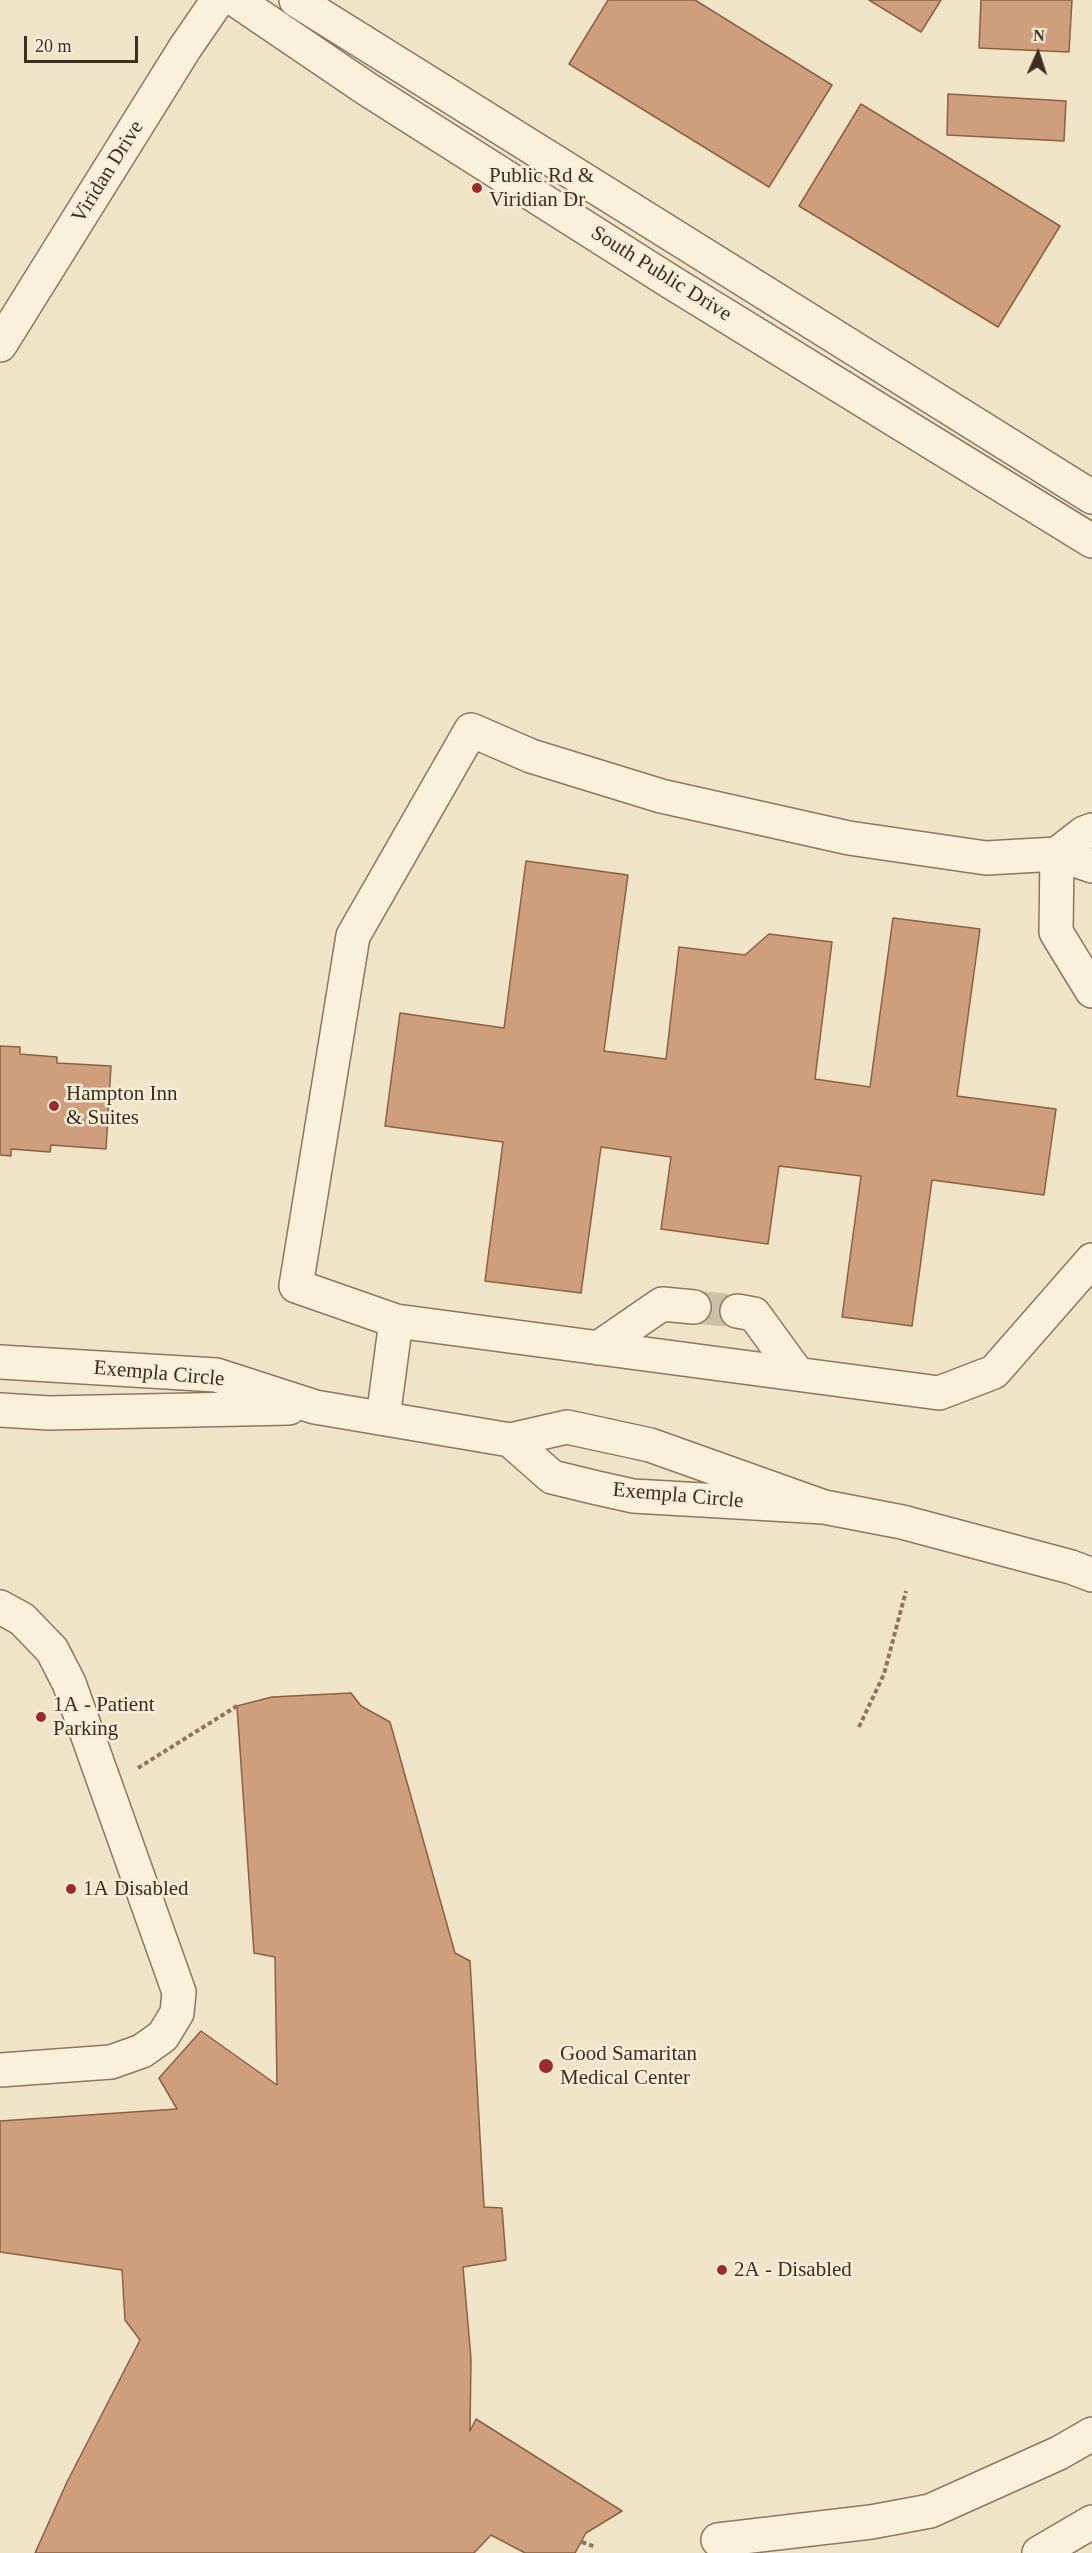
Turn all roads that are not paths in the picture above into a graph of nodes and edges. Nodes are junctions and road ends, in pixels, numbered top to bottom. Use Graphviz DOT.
graph roads {
  1 [pos="218,0"];
  2 [pos="236,0"];
  3 [pos="296,0"];
  4 [pos="0,345"];
  5 [pos="1092,497"];
  6 [pos="1092,541"];
  7 [pos="1092,830"];
  8 [pos="1057,854"];
  9 [pos="1092,866"];
  10 [pos="1092,990"];
  11 [pos="1092,1260"];
  12 [pos="694,1307"];
  13 [pos="737,1311"];
  14 [pos="396,1321"];
  15 [pos="598,1348"];
  16 [pos="0,1362"];
  17 [pos="797,1372"];
  18 [pos="315,1407"];
  19 [pos="0,1410"];
  20 [pos="383,1418"];
  21 [pos="510,1440"];
  22 [pos="824,1507"];
  23 [pos="1092,1575"];
  24 [pos="0,1607"];
  25 [pos="0,2070"];
  26 [pos="1092,2434"];
  27 [pos="1092,2522"];
  28 [pos="718,2540"];
  29 [pos="1039,2553"];
  1 -- 4 [label="street, Viridan Drive"];
  2 -- 6 [label="street, South Public Drive"];
  3 -- 5 [label="street, South Public Drive"];
  7 -- 8 [label="street"];
  8 -- 9 [label="street"];
  8 -- 10 [label="street"];
  8 -- 14 [label="street"];
  11 -- 17 [label="street"];
  12 -- 15 [label="street"];
  13 -- 17 [label="street"];
  14 -- 15 [label="street"];
  14 -- 20 [label="street"];
  15 -- 17 [label="street"];
  16 -- 18 [label="street, Exempla Circle"];
  18 -- 19 [label="street, Exempla Circle"];
  18 -- 20 [label="street, Exempla Circle"];
  20 -- 21 [label="street, Exempla Circle"];
  21 -- 22 [label="street, Exempla Circle"];
  21 -- 22 [label="street, Exempla Circle"];
  22 -- 23 [label="street, Exempla Circle"];
  24 -- 25 [label="street"];
  26 -- 28 [label="street"];
  27 -- 29 [label="street"];
}
